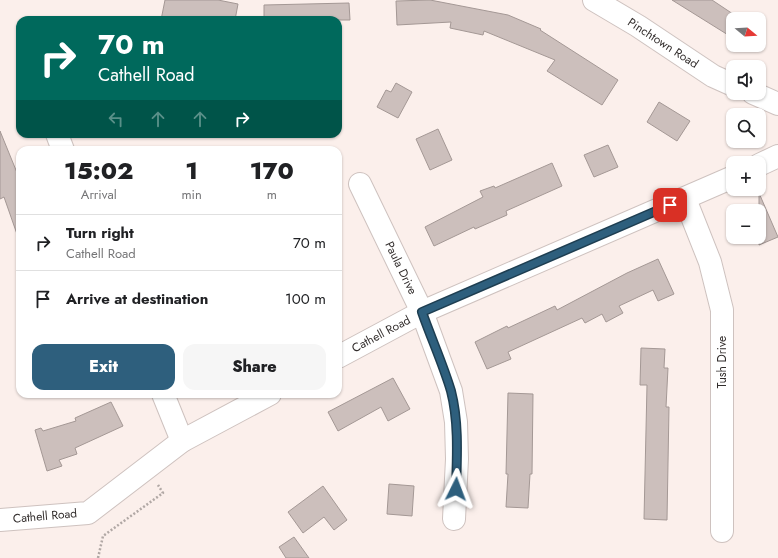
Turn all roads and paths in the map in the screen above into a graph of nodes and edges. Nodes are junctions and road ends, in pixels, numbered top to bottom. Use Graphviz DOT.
graph roads {
  1 [pos="594,0"];
  2 [pos="726,81"];
  3 [pos="766,99"];
  4 [pos="778,104"];
  5 [pos="778,156"];
  6 [pos="766,162"];
  7 [pos="726,180"];
  8 [pos="360,184"];
  9 [pos="685,199"];
  10 [pos="422,312"];
  11 [pos="342,355"];
  12 [pos="165,398"];
  13 [pos="263,398"];
  14 [pos="182,441"];
  15 [pos="148,467"];
  16 [pos="454,519"];
  17 [pos="0,520"];
  18 [pos="722,531"];
  19 [pos="98,558"];
  1 -- 2 [label="street, Pinchtown Road"];
  3 -- 4 [label="street"];
  5 -- 6 [label="street"];
  7 -- 9 [label="street, Cathell Road"];
  8 -- 10 [label="street, Paula Drive"];
  9 -- 10 [label="street, Cathell Road"];
  9 -- 18 [label="street, Tush Drive"];
  10 -- 11 [label="street, Cathell Road"];
  10 -- 16 [label="street, Paula Drive"];
  12 -- 14 [label="street"];
  13 -- 14 [label="street, Cathell Road"];
  14 -- 15 [label="street, Cathell Road"];
  15 -- 17 [label="street, Cathell Road"];
  15 -- 19 [label="path"];
}
